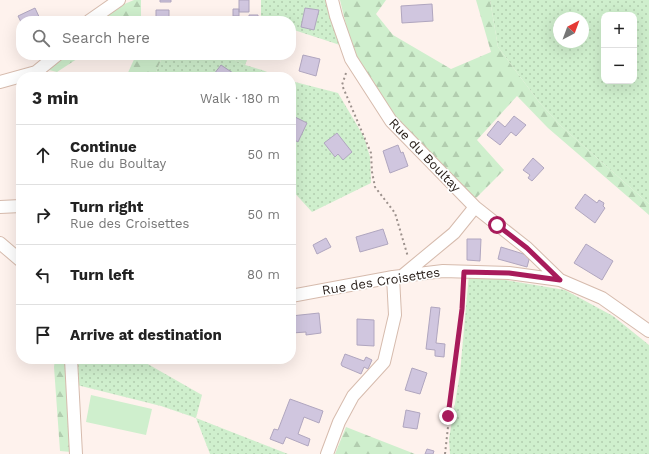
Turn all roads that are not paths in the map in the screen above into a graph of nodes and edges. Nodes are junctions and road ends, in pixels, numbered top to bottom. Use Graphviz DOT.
graph roads {
  1 [pos="119,0"];
  2 [pos="332,0"];
  3 [pos="96,16"];
  4 [pos="51,60"];
  5 [pos="36,72"];
  6 [pos="16,78"];
  7 [pos="0,82"];
  8 [pos="16,206"];
  9 [pos="0,207"];
  10 [pos="475,207"];
  11 [pos="0,243"];
  12 [pos="16,257"];
  13 [pos="398,277"];
  14 [pos="560,280"];
  15 [pos="296,295"];
  16 [pos="649,331"];
  17 [pos="71,364"];
  18 [pos="76,454"];
  19 [pos="327,454"];
  1 -- 3 [label="street"];
  2 -- 10 [label="street, Rue du Boultay"];
  4 -- 5 [label="street"];
  6 -- 7 [label="street"];
  8 -- 9 [label="street"];
  10 -- 13 [label="street"];
  10 -- 14 [label="street, Rue du Boultay"];
  11 -- 12 [label="street"];
  13 -- 14 [label="street, Rue des Croisettes"];
  13 -- 15 [label="street, Rue des Croisettes"];
  13 -- 19 [label="street"];
  14 -- 16 [label="street, Rue des Croisettes"];
  17 -- 18 [label="street"];
}
